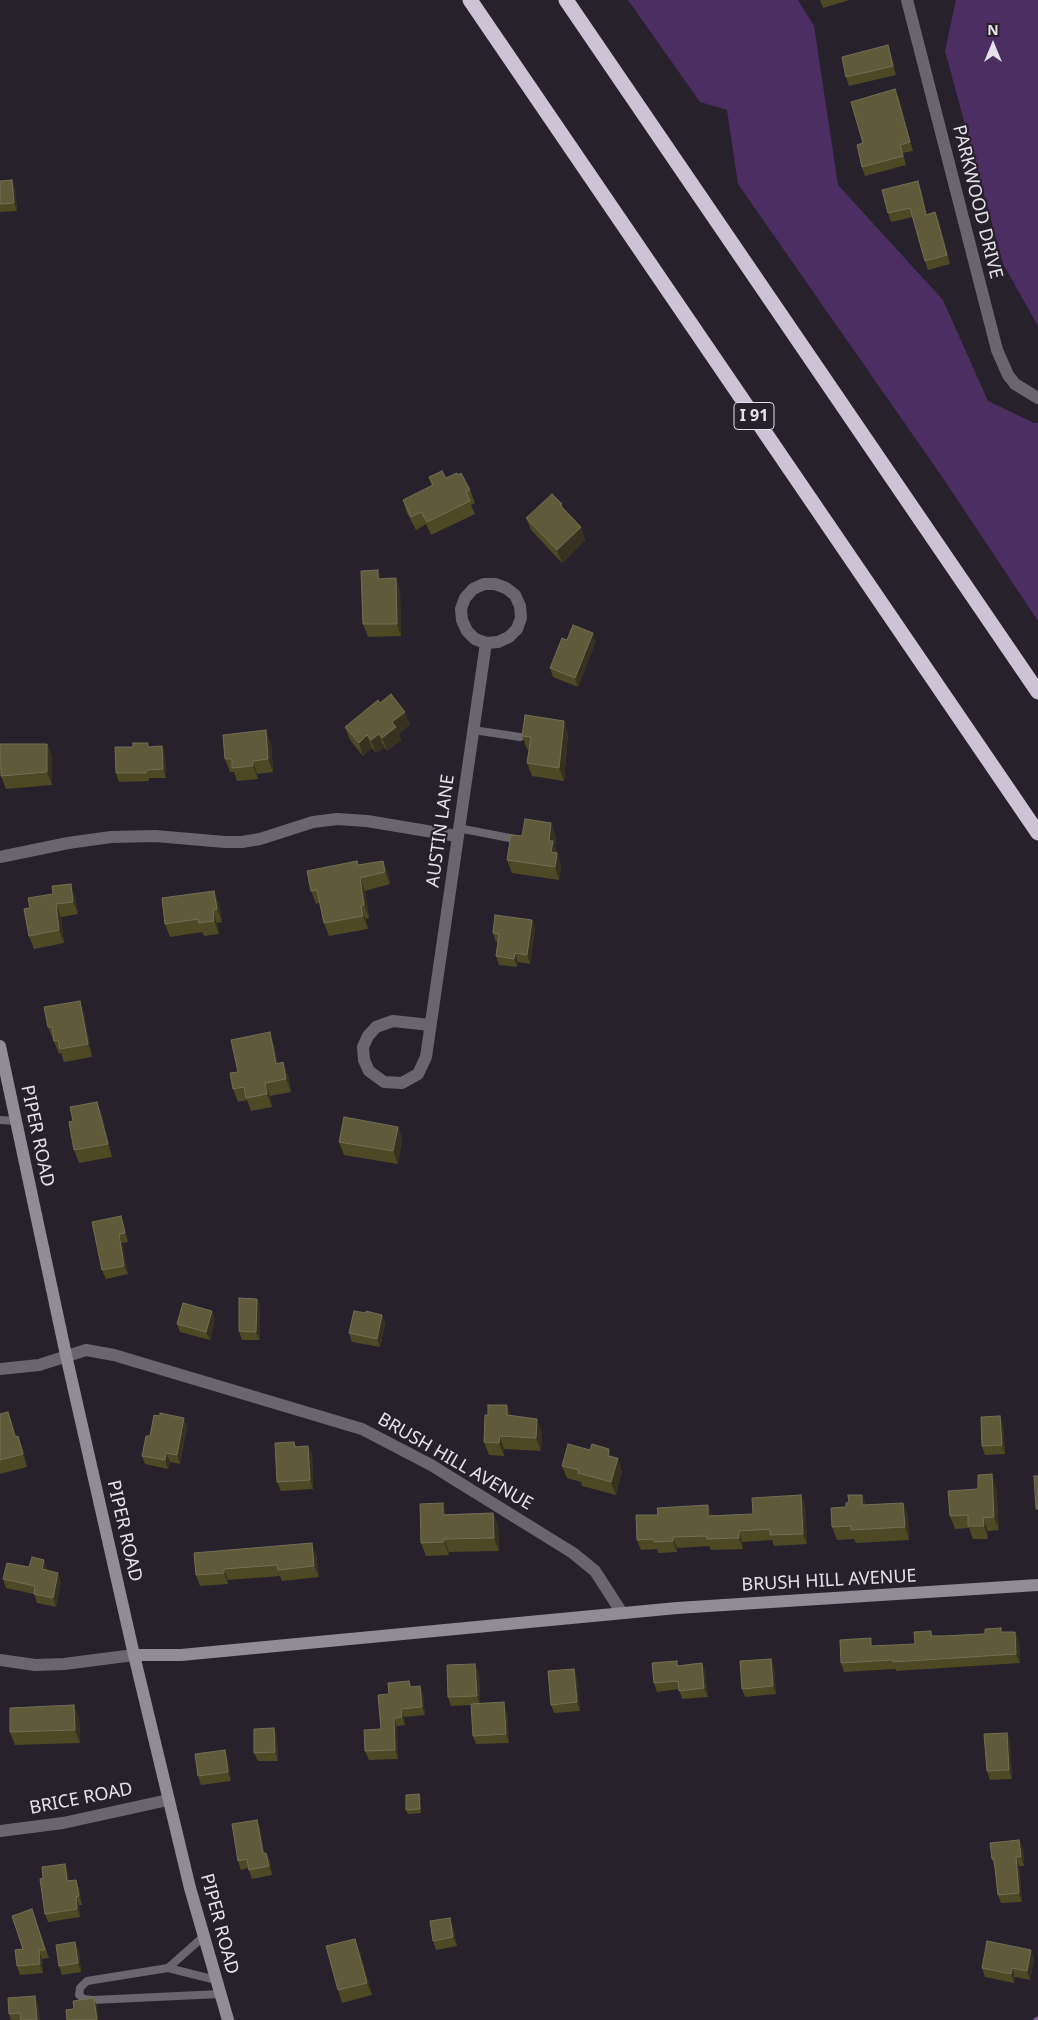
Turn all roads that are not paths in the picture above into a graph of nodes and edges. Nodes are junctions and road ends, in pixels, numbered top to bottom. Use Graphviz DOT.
graph roads {
  1 [pos="470,0"];
  2 [pos="566,0"];
  3 [pos="907,0"];
  4 [pos="1038,398"];
  5 [pos="486,643"];
  6 [pos="1038,692"];
  7 [pos="473,730"];
  8 [pos="520,737"];
  9 [pos="458,832"];
  10 [pos="1038,833"];
  11 [pos="520,840"];
  12 [pos="0,857"];
  13 [pos="430,1025"];
  14 [pos="0,1046"];
  15 [pos="0,1120"];
  16 [pos="16,1121"];
  17 [pos="66,1355"];
  18 [pos="0,1369"];
  19 [pos="1038,1585"];
  20 [pos="622,1613"];
  21 [pos="134,1655"];
  22 [pos="0,1660"];
  23 [pos="168,1800"];
  24 [pos="0,1830"];
  25 [pos="204,1936"];
  26 [pos="168,1968"];
  27 [pos="216,1980"];
  28 [pos="220,1994"];
  29 [pos="228,2020"];
  1 -- 10 [label="highway, I 91"];
  2 -- 6 [label="highway"];
  3 -- 4 [label="street, PARKWOOD DRIVE"];
  5 -- 5 [label="street"];
  5 -- 7 [label="street, AUSTIN LANE"];
  7 -- 8 [label="lane"];
  7 -- 9 [label="street, AUSTIN LANE"];
  9 -- 11 [label="lane"];
  9 -- 12 [label="street"];
  9 -- 13 [label="street, AUSTIN LANE"];
  13 -- 13 [label="street, AUSTIN LANE"];
  14 -- 16 [label="street, PIPER ROAD"];
  15 -- 16 [label="lane"];
  16 -- 17 [label="street, PIPER ROAD"];
  17 -- 18 [label="street, BRUSH HILL AVENUE"];
  17 -- 20 [label="street, BRUSH HILL AVENUE"];
  17 -- 21 [label="street, PIPER ROAD"];
  19 -- 20 [label="street, BRUSH HILL AVENUE"];
  20 -- 21 [label="street, BRUSH HILL AVENUE"];
  21 -- 22 [label="street"];
  21 -- 23 [label="street, PIPER ROAD"];
  23 -- 24 [label="street, BRICE ROAD"];
  23 -- 25 [label="street, PIPER ROAD"];
  25 -- 26 [label="lane"];
  25 -- 27 [label="street, PIPER ROAD"];
  26 -- 27 [label="lane"];
  26 -- 28 [label="lane"];
  27 -- 28 [label="street, PIPER ROAD"];
  28 -- 29 [label="street, PIPER ROAD"];
}
